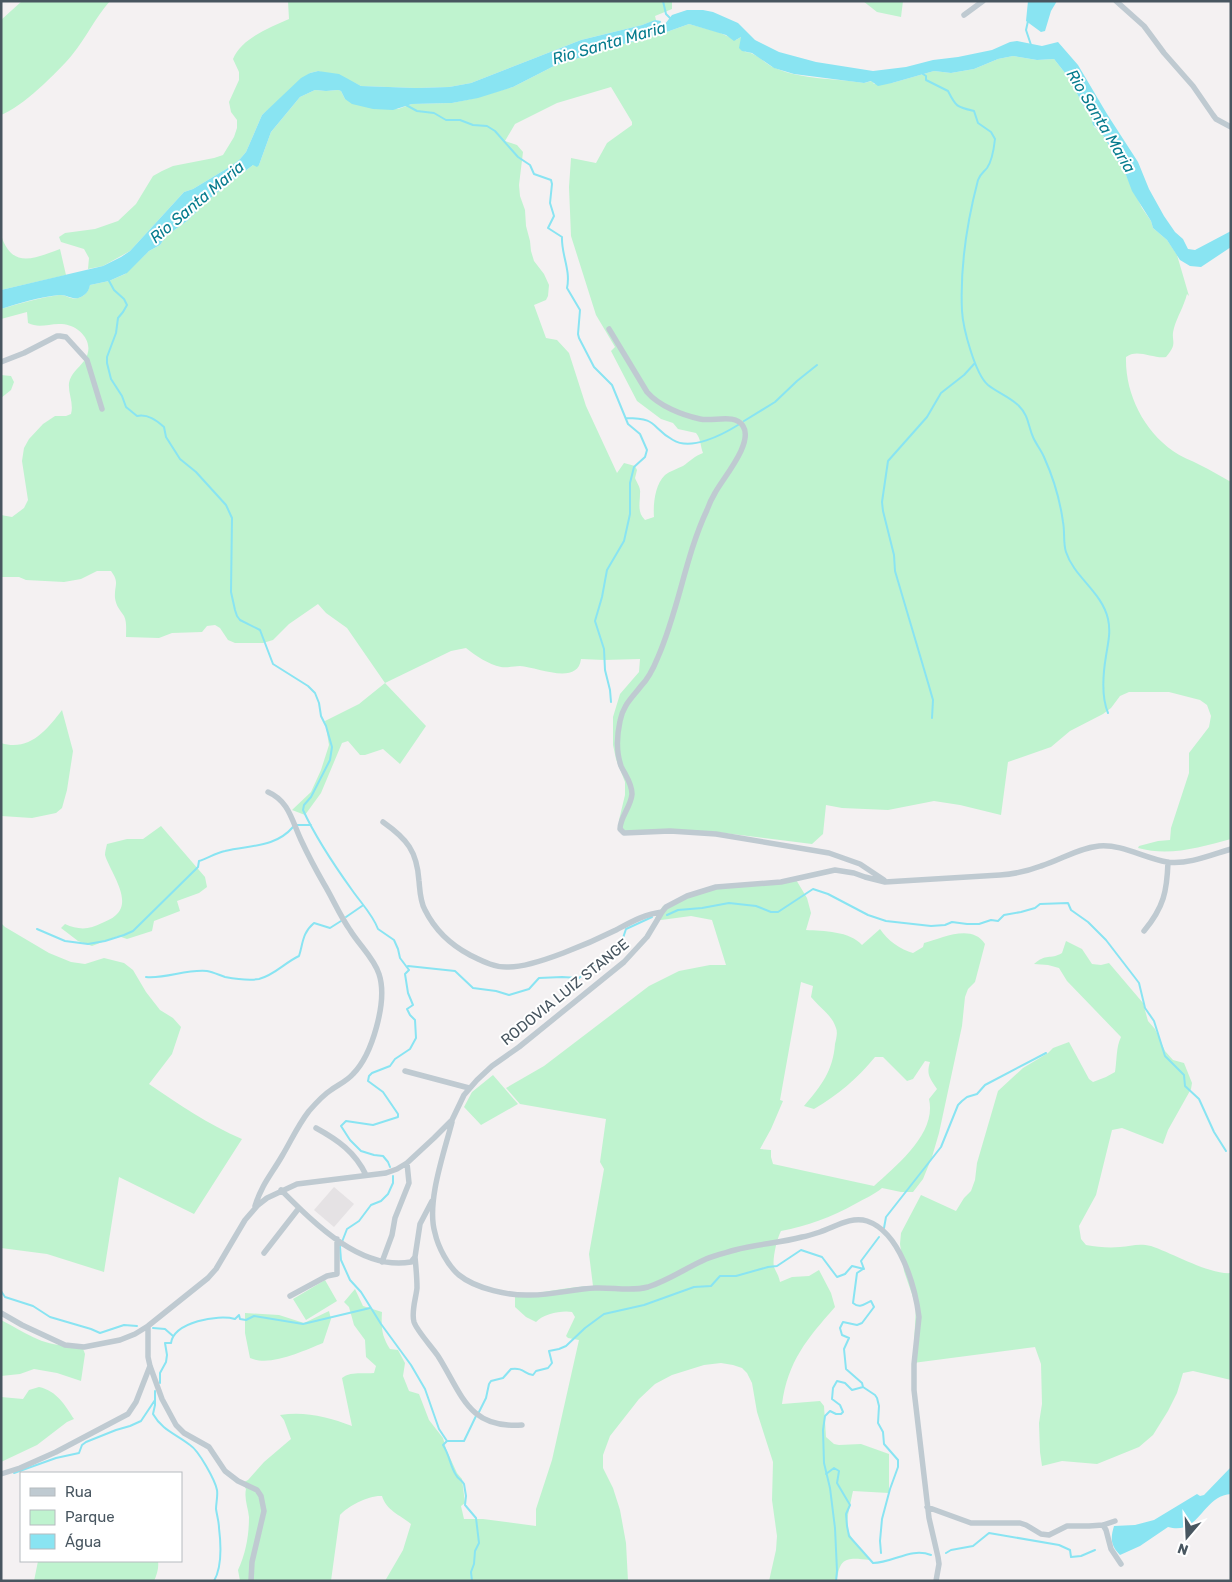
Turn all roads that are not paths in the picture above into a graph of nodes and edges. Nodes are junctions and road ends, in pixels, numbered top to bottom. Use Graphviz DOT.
graph roads {
  1 [pos="983,1"];
  2 [pos="1116,1"];
  3 [pos="964,15"];
  4 [pos="1231,127"];
  5 [pos="609,329"];
  6 [pos="1,362"];
  7 [pos="102,409"];
  8 [pos="268,792"];
  9 [pos="383,822"];
  10 [pos="1231,849"];
  11 [pos="1168,862"];
  12 [pos="886,882"];
  13 [pos="662,912"];
  14 [pos="1144,930"];
  15 [pos="405,1071"];
  16 [pos="469,1088"];
  17 [pos="452,1120"];
  18 [pos="316,1128"];
  19 [pos="407,1163"];
  20 [pos="366,1175"];
  21 [pos="281,1190"];
  22 [pos="434,1199"];
  23 [pos="254,1208"];
  24 [pos="299,1208"];
  25 [pos="340,1241"];
  26 [pos="264,1252"];
  27 [pos="415,1257"];
  28 [pos="382,1262"];
  29 [pos="290,1296"];
  30 [pos="1,1313"];
  31 [pos="148,1326"];
  32 [pos="150,1366"];
  33 [pos="522,1425"];
  34 [pos="1,1474"];
  35 [pos="927,1507"];
  36 [pos="1115,1521"];
  37 [pos="1103,1525"];
  38 [pos="1121,1564"];
  39 [pos="251,1581"];
  40 [pos="936,1581"];
  1 -- 3 [label="street"];
  2 -- 4 [label="street"];
  5 -- 12 [label="street"];
  6 -- 7 [label="street"];
  8 -- 23 [label="street"];
  9 -- 13 [label="street"];
  10 -- 11 [label="street, RODOVIA LUIZ STANGE"];
  11 -- 12 [label="street, RODOVIA LUIZ STANGE"];
  11 -- 14 [label="street"];
  12 -- 13 [label="street, RODOVIA LUIZ STANGE"];
  13 -- 16 [label="street, RODOVIA LUIZ STANGE"];
  15 -- 16 [label="street"];
  16 -- 17 [label="street, RODOVIA LUIZ STANGE"];
  17 -- 19 [label="street, RODOVIA LUIZ STANGE"];
  17 -- 22 [label="street"];
  18 -- 20 [label="street"];
  19 -- 20 [label="street, RODOVIA LUIZ STANGE"];
  19 -- 28 [label="street"];
  20 -- 21 [label="street, RODOVIA LUIZ STANGE"];
  21 -- 23 [label="street, RODOVIA LUIZ STANGE"];
  21 -- 24 [label="street"];
  22 -- 27 [label="street"];
  22 -- 35 [label="street"];
  23 -- 31 [label="street, RODOVIA LUIZ STANGE"];
  24 -- 25 [label="street"];
  24 -- 26 [label="street"];
  25 -- 28 [label="street"];
  25 -- 29 [label="street"];
  27 -- 28 [label="street"];
  27 -- 33 [label="street"];
  30 -- 31 [label="street, RODOVIA LUIZ STANGE"];
  31 -- 32 [label="street"];
  32 -- 34 [label="street"];
  32 -- 39 [label="street"];
  35 -- 37 [label="street"];
  35 -- 40 [label="street"];
  36 -- 37 [label="street"];
  37 -- 38 [label="street"];
}
